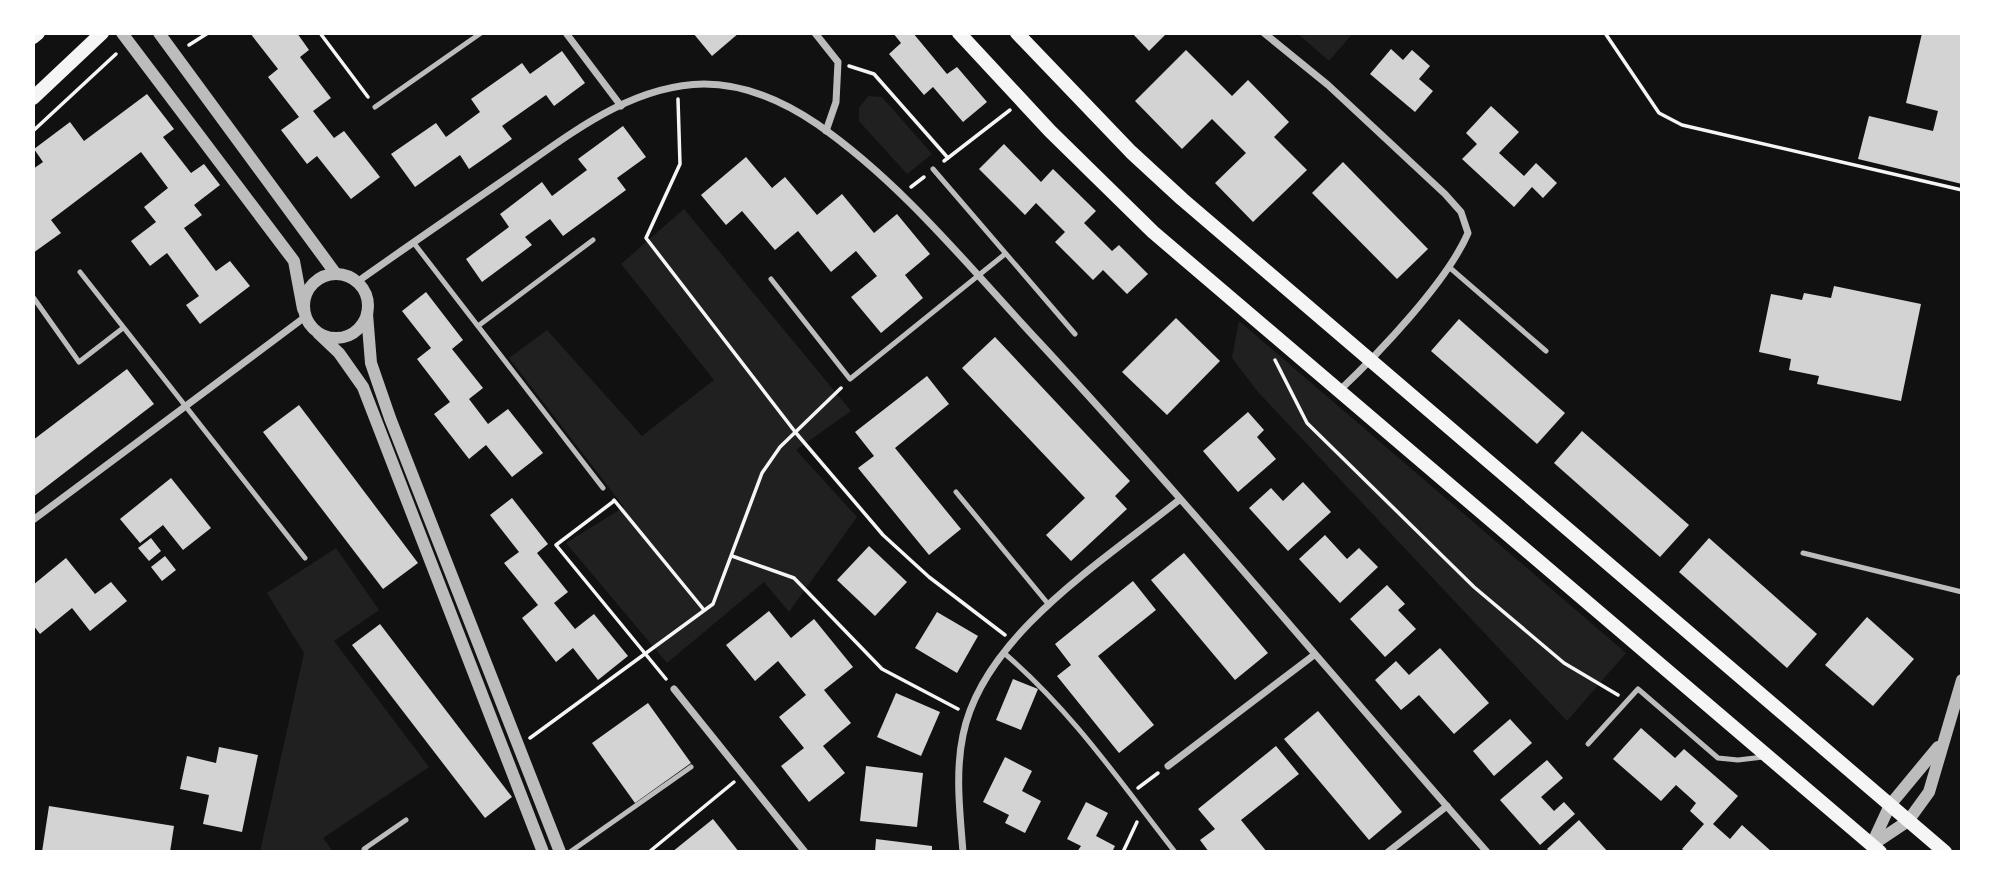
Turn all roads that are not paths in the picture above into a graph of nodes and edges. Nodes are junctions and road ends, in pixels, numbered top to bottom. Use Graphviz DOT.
graph roads {
  1 [pos="38,33"];
  2 [pos="102,33"];
  3 [pos="159,33"];
  4 [pos="481,33"];
  5 [pos="566,33"];
  6 [pos="815,33"];
  7 [pos="959,33"];
  8 [pos="1017,33"];
  9 [pos="1264,33"];
  10 [pos="33,37"];
  11 [pos="125,38"];
  12 [pos="33,98"];
  13 [pos="621,106"];
  14 [pos="375,107"];
  15 [pos="826,131"];
  16 [pos="933,169"];
  17 [pos="593,240"];
  18 [pos="413,242"];
  19 [pos="1005,254"];
  20 [pos="1449,267"];
  21 [pos="80,272"];
  22 [pos="336,274"];
  23 [pos="978,277"];
  24 [pos="771,279"];
  25 [pos="357,282"];
  26 [pos="33,297"];
  27 [pos="304,313"];
  28 [pos="367,314"];
  29 [pos="478,326"];
  30 [pos="123,328"];
  31 [pos="319,334"];
  32 [pos="1075,334"];
  33 [pos="1546,351"];
  34 [pos="1371,361"];
  35 [pos="1339,391"];
  36 [pos="185,406"];
  37 [pos="603,488"];
  38 [pos="956,492"];
  39 [pos="1179,500"];
  40 [pos="33,520"];
  41 [pos="1803,553"];
  42 [pos="305,558"];
  43 [pos="1962,592"];
  44 [pos="1049,605"];
  45 [pos="1004,653"];
  46 [pos="1314,655"];
  47 [pos="1962,680"];
  48 [pos="674,689"];
  49 [pos="1944,738"];
  50 [pos="1588,744"];
  51 [pos="1770,757"];
  52 [pos="1168,766"];
  53 [pos="691,767"];
  54 [pos="1890,805"];
  55 [pos="1447,806"];
  56 [pos="406,820"];
  57 [pos="1908,821"];
  58 [pos="1876,848"];
  59 [pos="367,852"];
  60 [pos="543,852"];
  61 [pos="560,852"];
  62 [pos="570,852"];
  63 [pos="805,852"];
  64 [pos="963,852"];
  65 [pos="1175,852"];
  66 [pos="1388,852"];
  67 [pos="1487,852"];
  68 [pos="1945,852"];
  1 -- 10 [label="main road"];
  2 -- 12 [label="main road"];
  3 -- 22 [label="street"];
  4 -- 14 [label="lane"];
  5 -- 13 [label="street"];
  6 -- 15 [label="street"];
  7 -- 35 [label="main road"];
  8 -- 34 [label="main road"];
  9 -- 20 [label="street"];
  11 -- 27 [label="street"];
  13 -- 15 [label="street"];
  13 -- 18 [label="street"];
  15 -- 23 [label="street"];
  16 -- 19 [label="lane"];
  17 -- 29 [label="lane"];
  18 -- 25 [label="street"];
  18 -- 29 [label="lane"];
  19 -- 23 [label="lane"];
  19 -- 32 [label="lane"];
  20 -- 33 [label="lane"];
  20 -- 34 [label="street"];
  21 -- 30 [label="lane"];
  22 -- 25 [label="street"];
  22 -- 27 [label="street"];
  23 -- 24 [label="lane"];
  23 -- 39 [label="street"];
  25 -- 28 [label="street"];
  26 -- 30 [label="lane"];
  27 -- 31 [label="street"];
  27 -- 36 [label="street"];
  28 -- 31 [label="street"];
  28 -- 61 [label="street"];
  29 -- 37 [label="lane"];
  30 -- 36 [label="lane"];
  31 -- 60 [label="street"];
  34 -- 35 [label="street"];
  34 -- 54 [label="main road"];
  35 -- 51 [label="main road"];
  36 -- 40 [label="street"];
  36 -- 42 [label="lane"];
  38 -- 44 [label="lane"];
  39 -- 44 [label="street"];
  39 -- 46 [label="street"];
  41 -- 43 [label="lane"];
  44 -- 45 [label="street"];
  45 -- 64 [label="street"];
  45 -- 65 [label="lane"];
  46 -- 52 [label="street"];
  46 -- 55 [label="street"];
  47 -- 49 [label="street"];
  48 -- 63 [label="street"];
  49 -- 54 [label="street"];
  49 -- 57 [label="street"];
  50 -- 51 [label="lane"];
  51 -- 58 [label="main road"];
  53 -- 62 [label="lane"];
  54 -- 57 [label="main road"];
  54 -- 58 [label="street"];
  55 -- 66 [label="street"];
  55 -- 67 [label="street"];
  56 -- 59 [label="lane"];
  57 -- 58 [label="street"];
  57 -- 68 [label="main road"];
}
